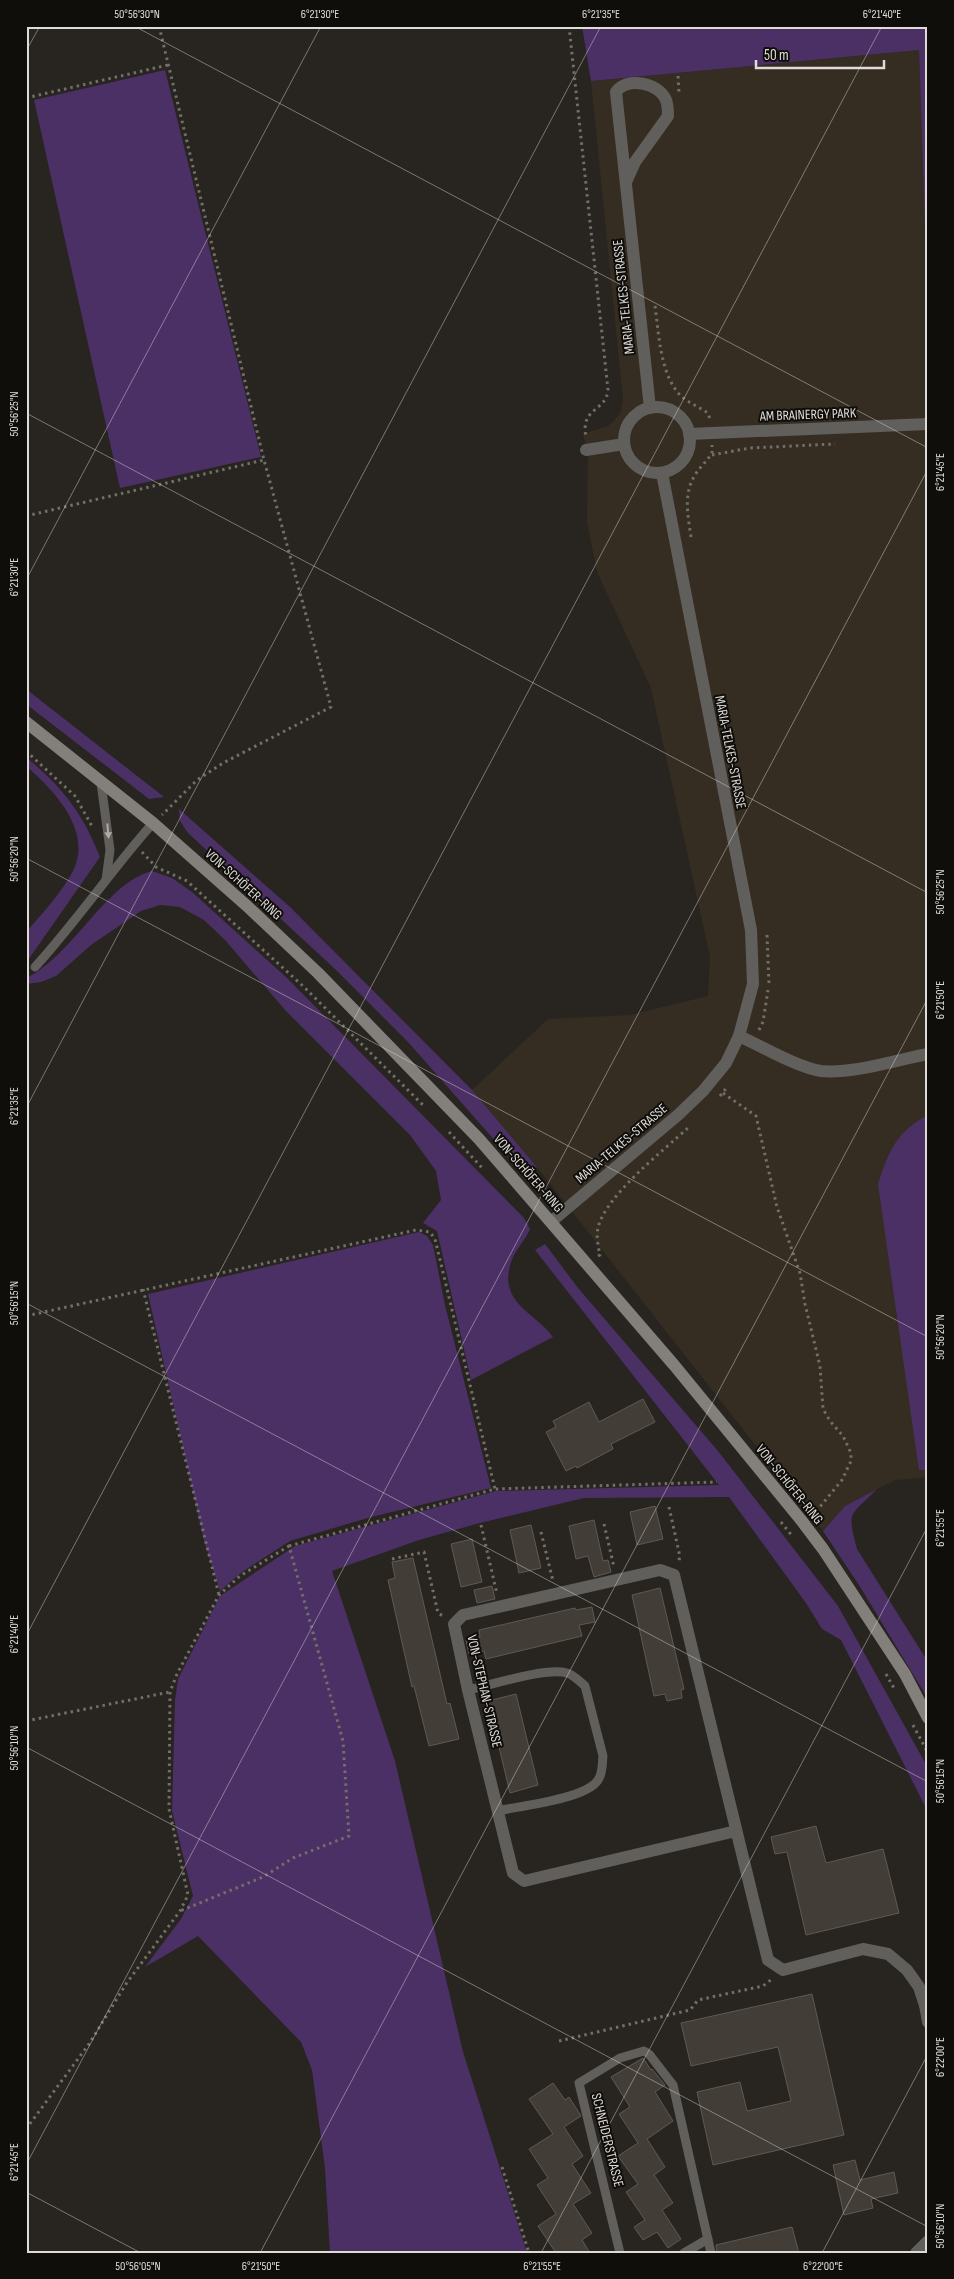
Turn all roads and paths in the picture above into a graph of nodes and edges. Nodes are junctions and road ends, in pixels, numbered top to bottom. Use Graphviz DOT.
graph roads {
  1 [pos="159,26"];
  2 [pos="569,26"];
  3 [pos="168,65"];
  4 [pos="26,98"];
  5 [pos="626,182"];
  6 [pos="650,408"];
  7 [pos="928,424"];
  8 [pos="689,434"];
  9 [pos="624,444"];
  10 [pos="836,444"];
  11 [pos="587,450"];
  12 [pos="711,455"];
  13 [pos="264,460"];
  14 [pos="662,473"];
  15 [pos="26,516"];
  16 [pos="26,722"];
  17 [pos="26,751"];
  18 [pos="101,783"];
  19 [pos="153,823"];
  20 [pos="108,831"];
  21 [pos="135,844"];
  22 [pos="106,881"];
  23 [pos="35,967"];
  24 [pos="740,1036"];
  25 [pos="928,1054"];
  26 [pos="723,1092"];
  27 [pos="425,1107"];
  28 [pos="446,1128"];
  29 [pos="490,1176"];
  30 [pos="552,1221"];
  31 [pos="143,1289"];
  32 [pos="26,1316"];
  33 [pos="716,1482"];
  34 [pos="495,1489"];
  35 [pos="669,1507"];
  36 [pos="776,1515"];
  37 [pos="800,1519"];
  38 [pos="481,1524"];
  39 [pos="604,1524"];
  40 [pos="542,1532"];
  41 [pos="794,1538"];
  42 [pos="289,1546"];
  43 [pos="392,1559"];
  44 [pos="674,1575"];
  45 [pos="617,1580"];
  46 [pos="556,1594"];
  47 [pos="219,1595"];
  48 [pos="499,1607"];
  49 [pos="454,1624"];
  50 [pos="882,1668"];
  51 [pos="468,1690"];
  52 [pos="170,1692"];
  53 [pos="897,1694"];
  54 [pos="928,1718"];
  55 [pos="911,1719"];
  56 [pos="26,1721"];
  57 [pos="928,1753"];
  58 [pos="497,1811"];
  59 [pos="736,1831"];
  60 [pos="180,1911"];
  61 [pos="782,1970"];
  62 [pos="926,2004"];
  63 [pos="928,2022"];
  64 [pos="559,2041"];
  65 [pos="26,2128"];
  66 [pos="502,2167"];
  67 [pos="708,2239"];
  68 [pos="928,2241"];
  69 [pos="529,2253"];
  70 [pos="620,2253"];
  71 [pos="684,2253"];
  72 [pos="711,2253"];
  73 [pos="916,2253"];
  1 -- 3 [label="path"];
  2 -- 11 [label="path"];
  3 -- 4 [label="path"];
  3 -- 13 [label="path"];
  5 -- 5 [label="street, MARIA-TELKES-STRASSE"];
  5 -- 6 [label="street, MARIA-TELKES-STRASSE"];
  6 -- 8 [label="street"];
  6 -- 9 [label="street"];
  7 -- 8 [label="street, AM BRAINERGY PARK"];
  8 -- 14 [label="street"];
  9 -- 11 [label="street"];
  9 -- 14 [label="street"];
  10 -- 12 [label="path"];
  13 -- 15 [label="path"];
  13 -- 19 [label="path"];
  14 -- 24 [label="street, MARIA-TELKES-STRASSE"];
  16 -- 18 [label="main road, VON-SCHÖFER-RING"];
  17 -- 20 [label="path"];
  18 -- 19 [label="main road, VON-SCHÖFER-RING"];
  18 -- 20 [label="lane"];
  19 -- 21 [label="lane"];
  19 -- 30 [label="main road, VON-SCHÖFER-RING"];
  20 -- 22 [label="lane, one-way"];
  21 -- 22 [label="lane"];
  21 -- 27 [label="path"];
  22 -- 23 [label="lane"];
  24 -- 25 [label="street"];
  24 -- 30 [label="street, MARIA-TELKES-STRASSE"];
  26 -- 37 [label="path"];
  28 -- 29 [label="path"];
  30 -- 37 [label="main road, VON-SCHÖFER-RING"];
  31 -- 32 [label="path"];
  31 -- 34 [label="path"];
  31 -- 47 [label="path"];
  33 -- 34 [label="path"];
  34 -- 42 [label="path"];
  35 -- 44 [label="path"];
  36 -- 41 [label="path"];
  37 -- 54 [label="main road, VON-SCHÖFER-RING"];
  38 -- 48 [label="path"];
  39 -- 45 [label="path"];
  40 -- 46 [label="path"];
  42 -- 47 [label="path"];
  42 -- 60 [label="path"];
  43 -- 49 [label="path"];
  44 -- 45 [label="street, VON-STEPHAN-STRASSE"];
  44 -- 59 [label="street"];
  45 -- 46 [label="street, VON-STEPHAN-STRASSE"];
  46 -- 48 [label="street, VON-STEPHAN-STRASSE"];
  47 -- 52 [label="path"];
  48 -- 49 [label="street, VON-STEPHAN-STRASSE"];
  49 -- 51 [label="street, VON-STEPHAN-STRASSE"];
  50 -- 53 [label="path"];
  51 -- 58 [label="street, VON-STEPHAN-STRASSE"];
  51 -- 58 [label="lane"];
  52 -- 56 [label="path"];
  52 -- 60 [label="path"];
  55 -- 57 [label="path"];
  58 -- 59 [label="street, VON-STEPHAN-STRASSE"];
  59 -- 61 [label="street"];
  60 -- 65 [label="path"];
  61 -- 62 [label="street"];
  61 -- 64 [label="path"];
  62 -- 63 [label="street"];
  66 -- 69 [label="path"];
  67 -- 70 [label="lane, SCHNEIDERSTRASSE"];
  67 -- 71 [label="lane"];
  67 -- 72 [label="lane, SCHNEIDERSTRASSE"];
  68 -- 73 [label="street"];
}
